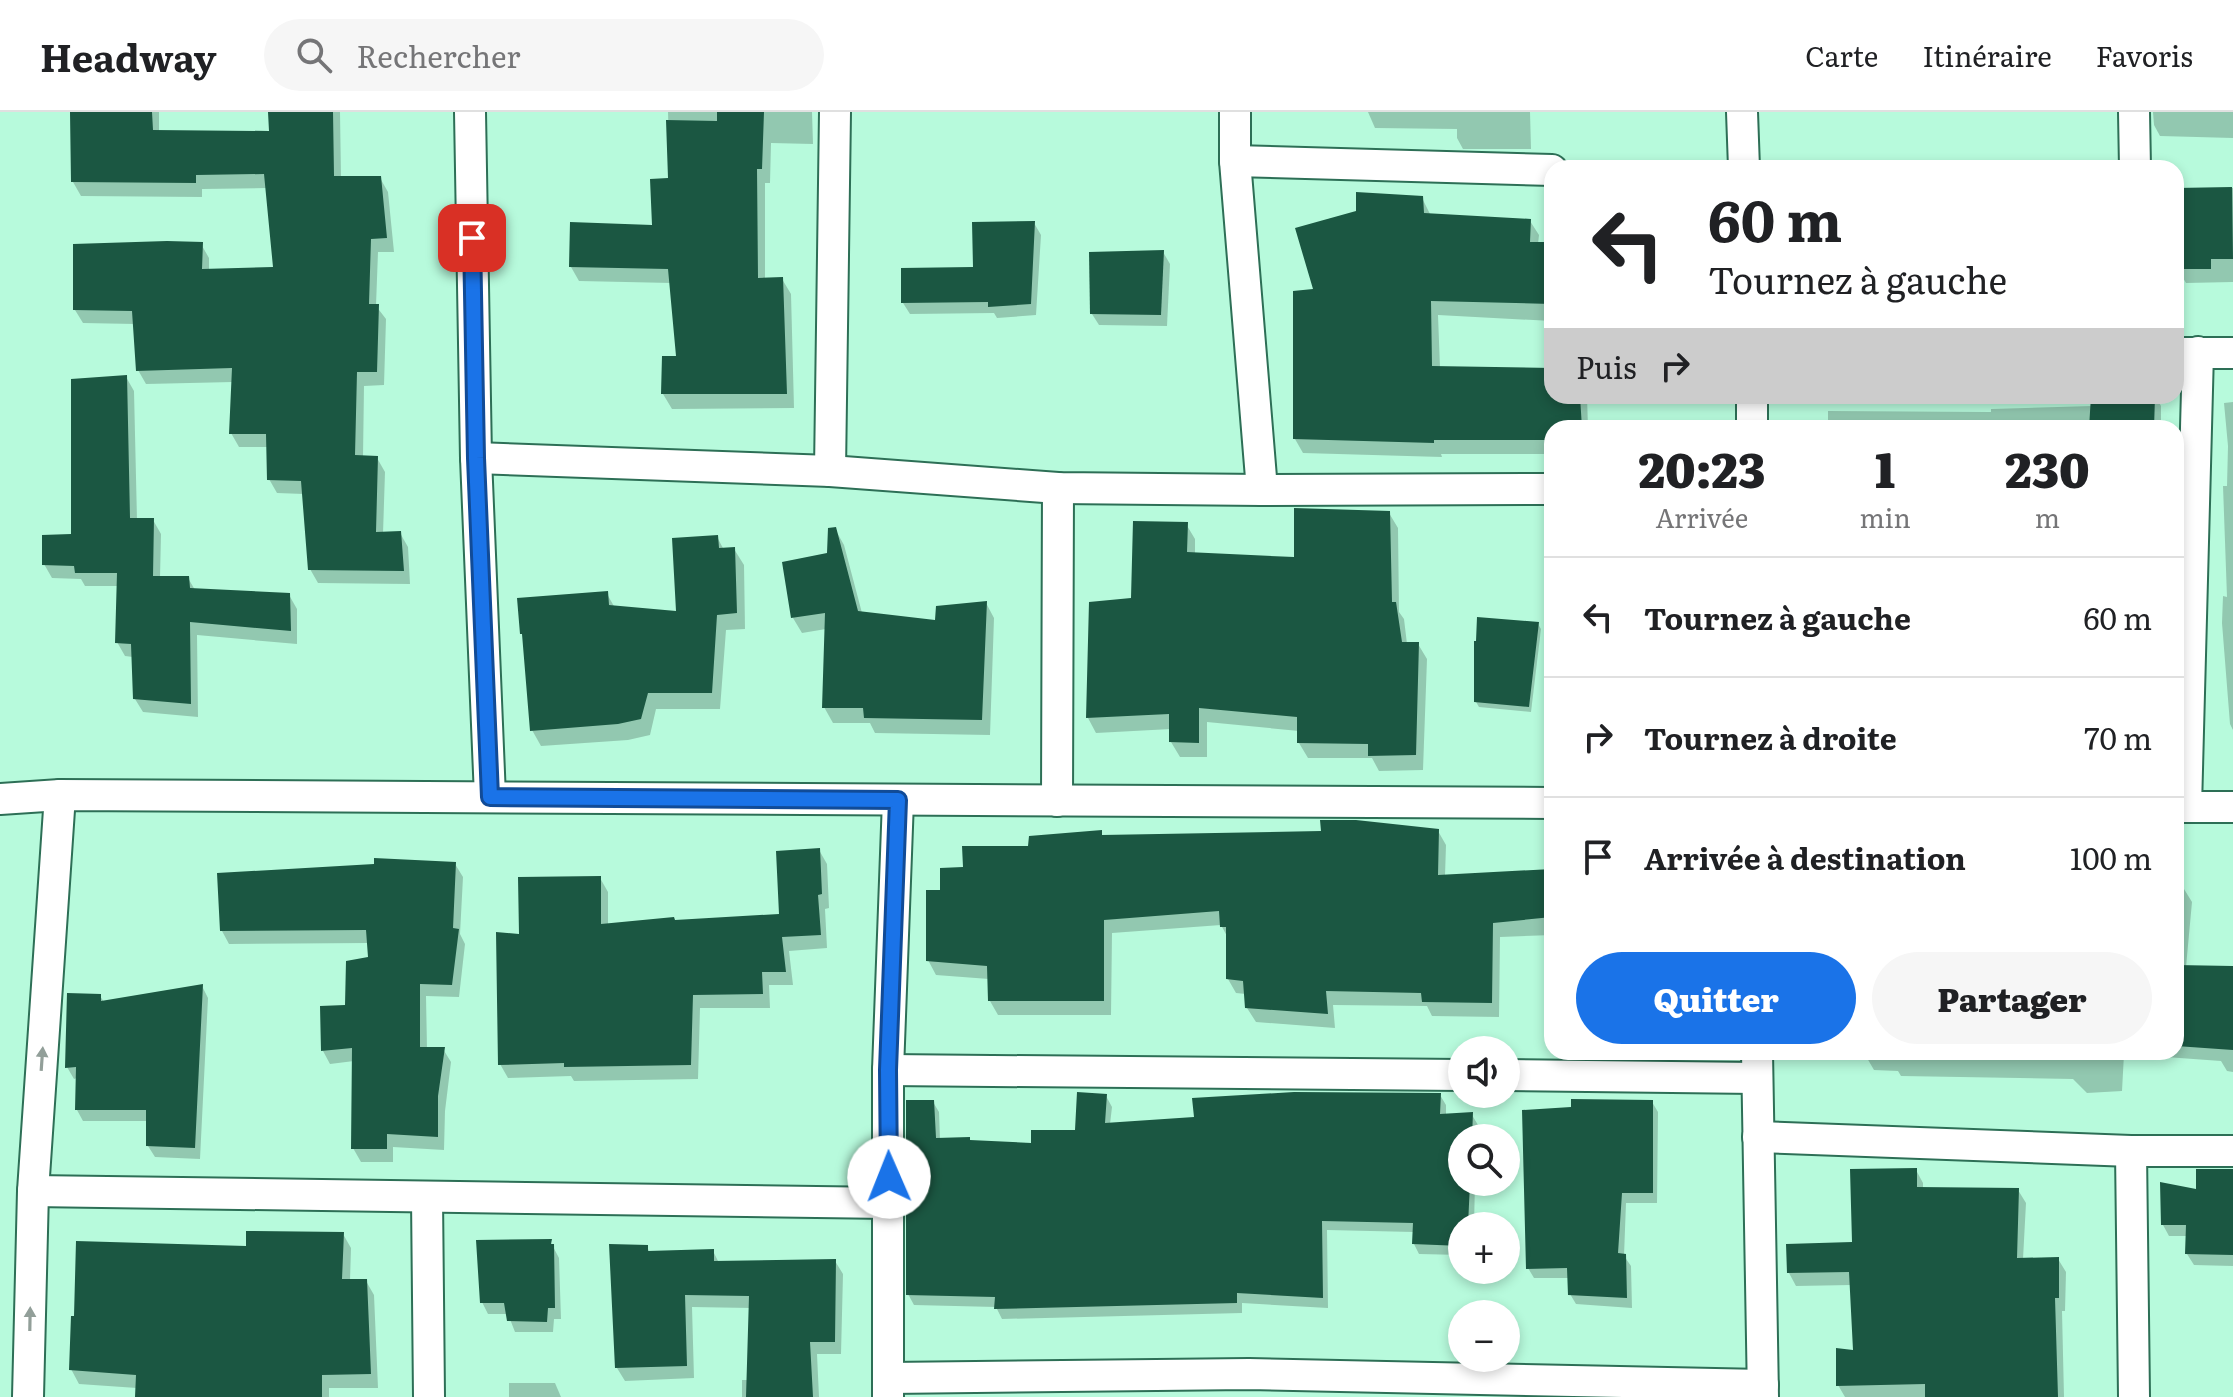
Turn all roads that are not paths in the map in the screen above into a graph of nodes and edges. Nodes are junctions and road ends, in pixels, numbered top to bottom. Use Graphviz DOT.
graph roads {
  1 [pos="470,112"];
  2 [pos="835,112"];
  3 [pos="1235,112"];
  4 [pos="1742,112"];
  5 [pos="2134,112"];
  6 [pos="1744,160"];
  7 [pos="2135,160"];
  8 [pos="1235,161"];
  9 [pos="1544,170"];
  10 [pos="2187,352"];
  11 [pos="2233,353"];
  12 [pos="476,458"];
  13 [pos="830,471"];
  14 [pos="1058,488"];
  15 [pos="1544,489"];
  16 [pos="1262,490"];
  17 [pos="2184,580"];
  18 [pos="60,795"];
  19 [pos="490,797"];
  20 [pos="0,799"];
  21 [pos="898,800"];
  22 [pos="1057,801"];
  23 [pos="1544,803"];
  24 [pos="2184,807"];
  25 [pos="2233,807"];
  26 [pos="1756,1065"];
  27 [pos="888,1070"];
  28 [pos="1520,1074"];
  29 [pos="1448,1075"];
  30 [pos="1758,1137"];
  31 [pos="2131,1151"];
  32 [pos="2233,1151"];
  33 [pos="33,1191"];
  34 [pos="427,1197"];
  35 [pos="889,1203"];
  36 [pos="1249,1386"];
  37 [pos="889,1387"];
  38 [pos="1763,1391"];
  39 [pos="28,1397"];
  40 [pos="429,1397"];
  41 [pos="2134,1397"];
  1 -- 12 [label="street"];
  2 -- 13 [label="street"];
  3 -- 8 [label="street"];
  4 -- 6 [label="street"];
  5 -- 7 [label="street"];
  8 -- 9 [label="street"];
  8 -- 16 [label="street"];
  10 -- 11 [label="street"];
  10 -- 17 [label="street"];
  12 -- 13 [label="street"];
  12 -- 19 [label="street"];
  13 -- 14 [label="street"];
  14 -- 16 [label="street"];
  14 -- 22 [label="street"];
  15 -- 16 [label="street"];
  18 -- 19 [label="street"];
  18 -- 20 [label="street"];
  33 -- 18 [label="street, one-way"];
  19 -- 21 [label="street"];
  21 -- 22 [label="street"];
  21 -- 27 [label="street"];
  22 -- 23 [label="street"];
  24 -- 25 [label="street"];
  26 -- 28 [label="street"];
  26 -- 30 [label="street"];
  27 -- 29 [label="street"];
  27 -- 35 [label="street"];
  30 -- 31 [label="street"];
  30 -- 38 [label="street"];
  31 -- 32 [label="street"];
  31 -- 41 [label="street"];
  33 -- 34 [label="street"];
  39 -- 33 [label="street, one-way"];
  34 -- 35 [label="street"];
  34 -- 40 [label="street"];
  35 -- 37 [label="street"];
  36 -- 37 [label="street"];
  36 -- 38 [label="street"];
}
